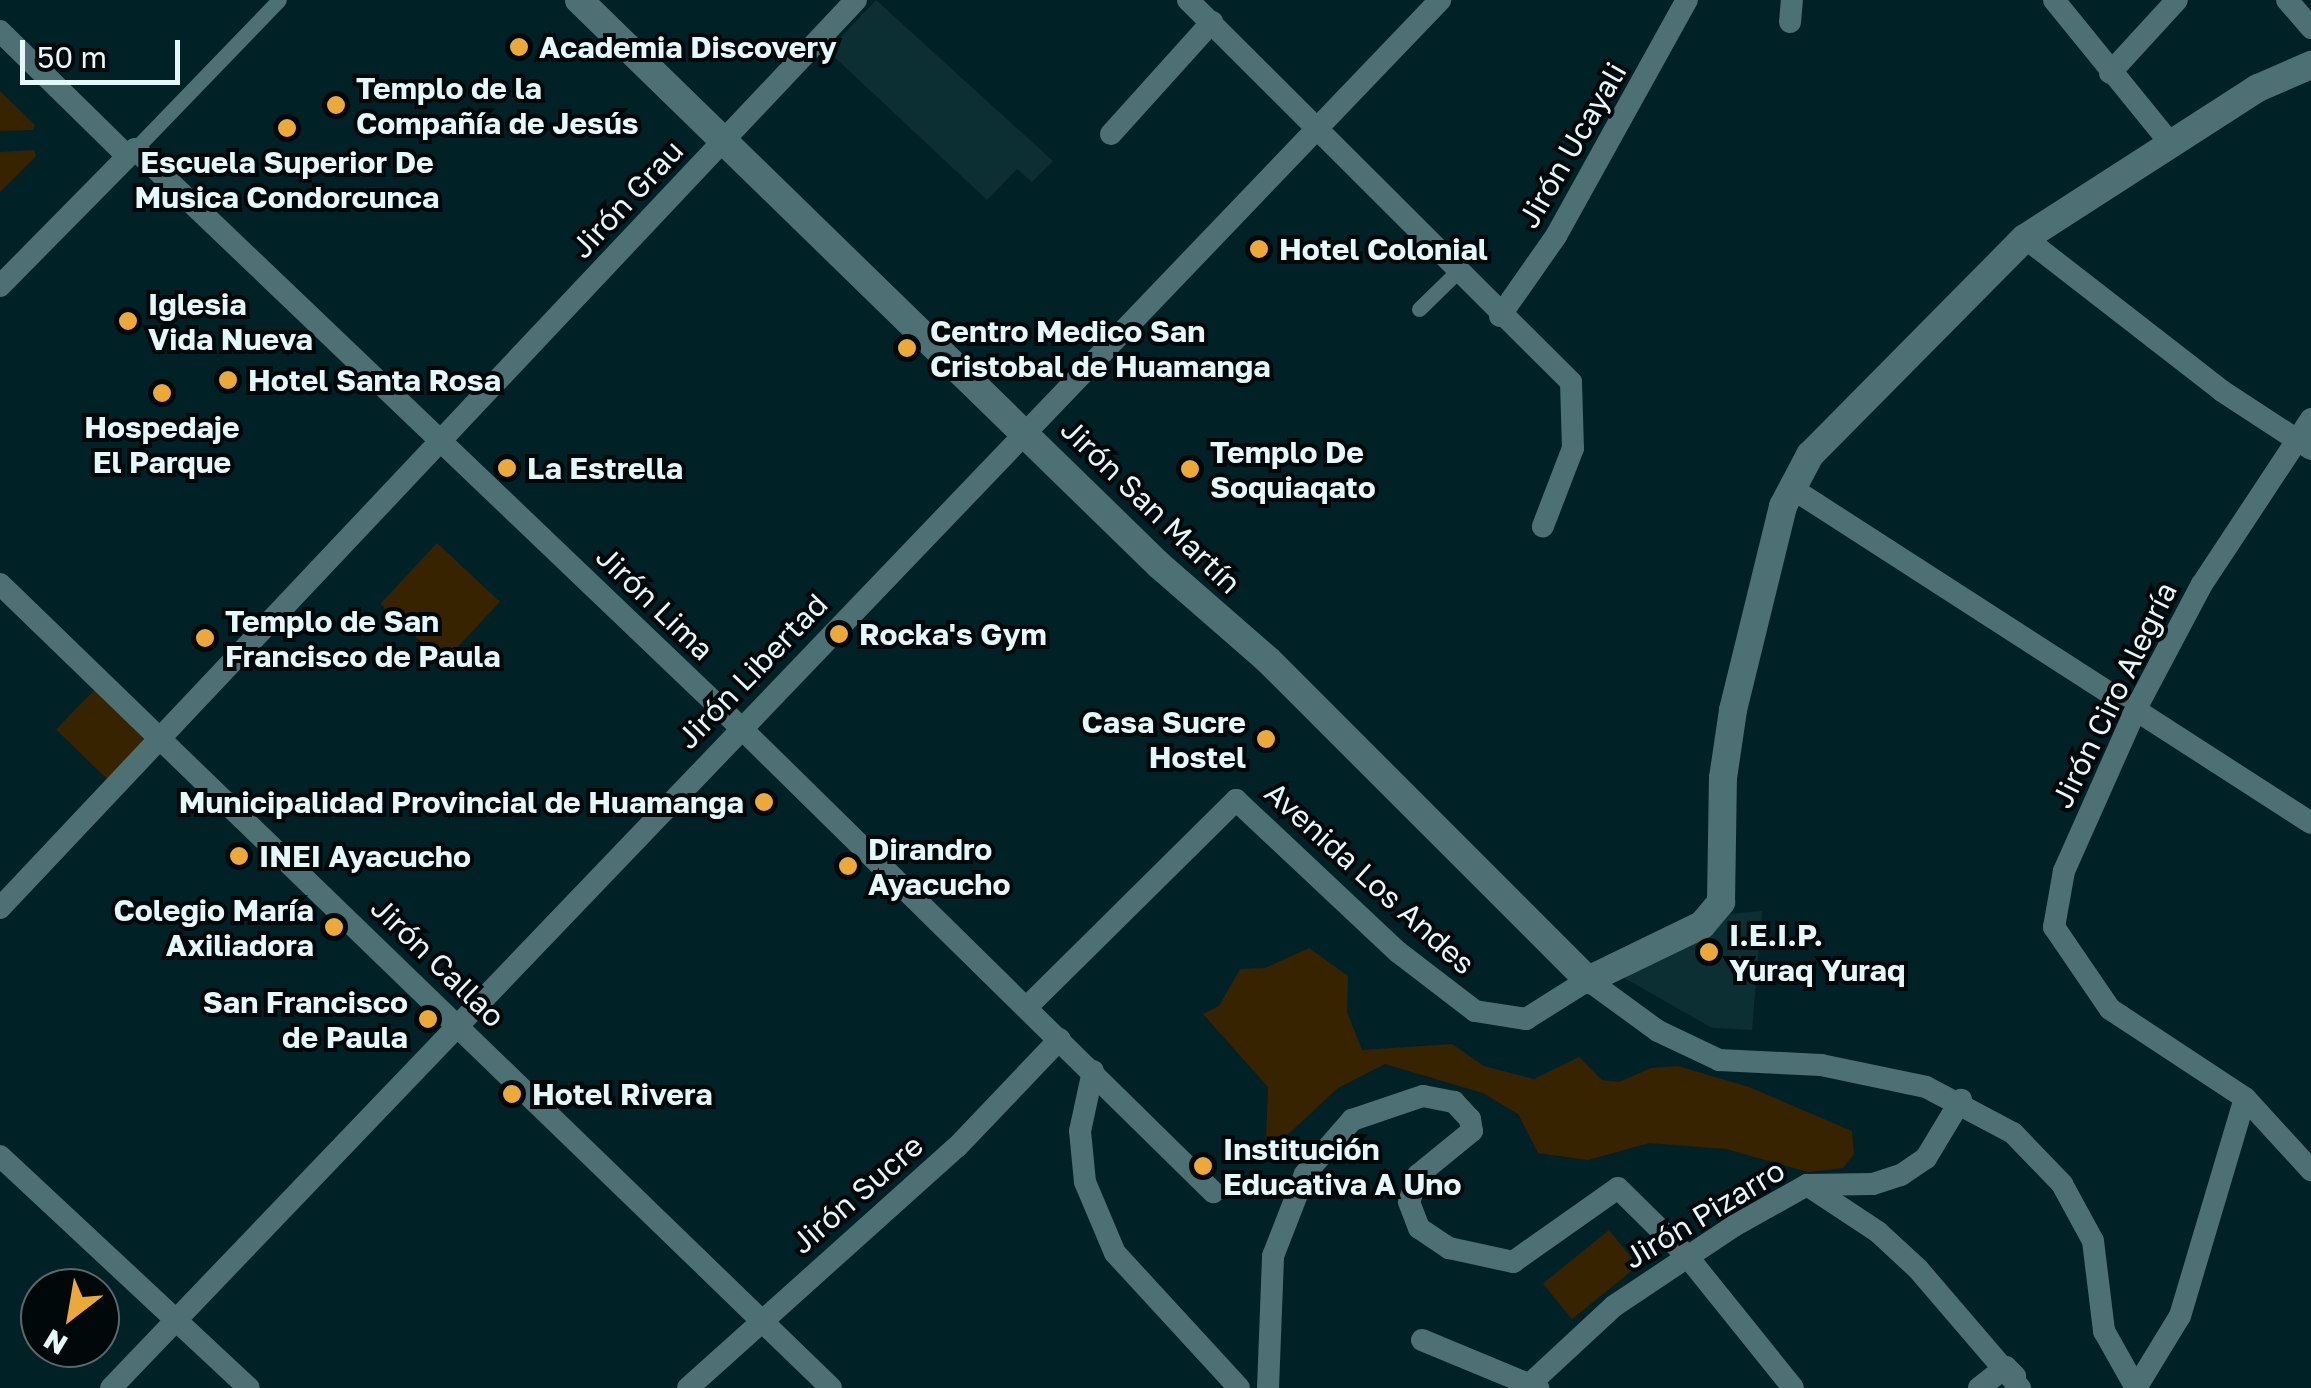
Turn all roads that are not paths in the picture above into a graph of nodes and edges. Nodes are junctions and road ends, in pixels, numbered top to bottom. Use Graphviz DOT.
graph roads {
  1 [pos="279,0"];
  2 [pos="579,0"];
  3 [pos="856,0"];
  4 [pos="1188,0"];
  5 [pos="1440,0"];
  6 [pos="1687,0"];
  7 [pos="2054,0"];
  8 [pos="2177,0"];
  9 [pos="2287,0"];
  10 [pos="1212,22"];
  11 [pos="2311,28"];
  12 [pos="0,30"];
  13 [pos="2311,65"];
  14 [pos="2110,74"];
  15 [pos="1314,131"];
  16 [pos="1112,134"];
  17 [pos="726,137"];
  18 [pos="2171,144"];
  19 [pos="130,152"];
  20 [pos="2025,238"];
  21 [pos="1456,272"];
  22 [pos="0,286"];
  23 [pos="1419,309"];
  24 [pos="1500,316"];
  25 [pos="2311,419"];
  26 [pos="1026,430"];
  27 [pos="441,439"];
  28 [pos="2304,444"];
  29 [pos="1793,488"];
  30 [pos="1543,526"];
  31 [pos="0,584"];
  32 [pos="2137,707"];
  33 [pos="739,726"];
  34 [pos="159,736"];
  35 [pos="2311,823"];
  36 [pos="0,908"];
  37 [pos="1588,980"];
  38 [pos="1028,1006"];
  39 [pos="461,1025"];
  40 [pos="1060,1039"];
  41 [pos="1093,1071"];
  42 [pos="2244,1098"];
  43 [pos="1961,1100"];
  44 [pos="0,1156"];
  45 [pos="2311,1170"];
  46 [pos="1807,1185"];
  47 [pos="1212,1192"];
  48 [pos="1686,1256"];
  49 [pos="176,1318"];
  50 [pos="759,1318"];
  51 [pos="1422,1340"];
  52 [pos="2006,1368"];
  53 [pos="1535,1385"];
  54 [pos="111,1388"];
  55 [pos="249,1388"];
  56 [pos="688,1388"];
  57 [pos="831,1388"];
  58 [pos="1240,1388"];
  59 [pos="1268,1388"];
  60 [pos="1793,1388"];
  61 [pos="1979,1388"];
  62 [pos="2020,1388"];
  63 [pos="2028,1388"];
  64 [pos="2136,1388"];
  1 -- 19 [label="street"];
  2 -- 17 [label="street, Jirón San Martín"];
  3 -- 17 [label="street, Jirón Grau"];
  4 -- 10 [label="street"];
  5 -- 15 [label="street, Jirón Libertad"];
  6 -- 24 [label="street, Jirón Ucayali"];
  7 -- 14 [label="street"];
  8 -- 14 [label="street"];
  9 -- 11 [label="street"];
  10 -- 15 [label="street"];
  10 -- 16 [label="street"];
  12 -- 19 [label="street, Jirón Lima"];
  13 -- 18 [label="street"];
  14 -- 18 [label="street"];
  15 -- 21 [label="street"];
  15 -- 26 [label="street, Jirón Libertad"];
  17 -- 26 [label="street, Jirón San Martín"];
  17 -- 27 [label="street, Jirón Grau"];
  18 -- 20 [label="street"];
  19 -- 22 [label="street"];
  19 -- 27 [label="street, Jirón Lima"];
  20 -- 28 [label="street"];
  20 -- 29 [label="street"];
  21 -- 23 [label="street"];
  21 -- 24 [label="street"];
  24 -- 30 [label="street"];
  25 -- 28 [label="street, Jirón Ciro Alegría"];
  26 -- 33 [label="street, Jirón Libertad"];
  26 -- 37 [label="street, Jirón San Martín"];
  27 -- 33 [label="street, Jirón Lima"];
  27 -- 34 [label="street, Jirón Grau"];
  28 -- 32 [label="street, Jirón Ciro Alegría"];
  29 -- 32 [label="street"];
  29 -- 37 [label="street, Avenida Los Andes"];
  31 -- 34 [label="street, Jirón Callao"];
  32 -- 35 [label="street"];
  32 -- 42 [label="street, Jirón Ciro Alegría"];
  33 -- 38 [label="street, Jirón Lima"];
  33 -- 39 [label="street, Jirón Libertad"];
  34 -- 36 [label="street, Jirón Grau"];
  34 -- 39 [label="street, Jirón Callao"];
  37 -- 38 [label="street, Avenida Los Andes"];
  37 -- 43 [label="street"];
  38 -- 40 [label="street, Jirón Lima"];
  39 -- 49 [label="street, Jirón Libertad"];
  39 -- 50 [label="street, Jirón Callao"];
  40 -- 41 [label="street, Jirón Lima"];
  40 -- 50 [label="street, Jirón Sucre"];
  41 -- 47 [label="street, Jirón Lima"];
  41 -- 58 [label="street"];
  42 -- 45 [label="street"];
  42 -- 64 [label="street"];
  43 -- 46 [label="street, Jirón Pizarro"];
  43 -- 64 [label="street"];
  44 -- 49 [label="street"];
  46 -- 48 [label="street, Jirón Pizarro"];
  46 -- 52 [label="street"];
  48 -- 53 [label="street, Jirón Pizarro"];
  48 -- 59 [label="street"];
  48 -- 60 [label="street"];
  49 -- 54 [label="street, Jirón Libertad"];
  49 -- 55 [label="street"];
  50 -- 56 [label="street, Jirón Sucre"];
  50 -- 57 [label="street, Jirón Callao"];
  51 -- 53 [label="street"];
  52 -- 61 [label="street"];
  52 -- 62 [label="street"];
  52 -- 63 [label="street"];
}
